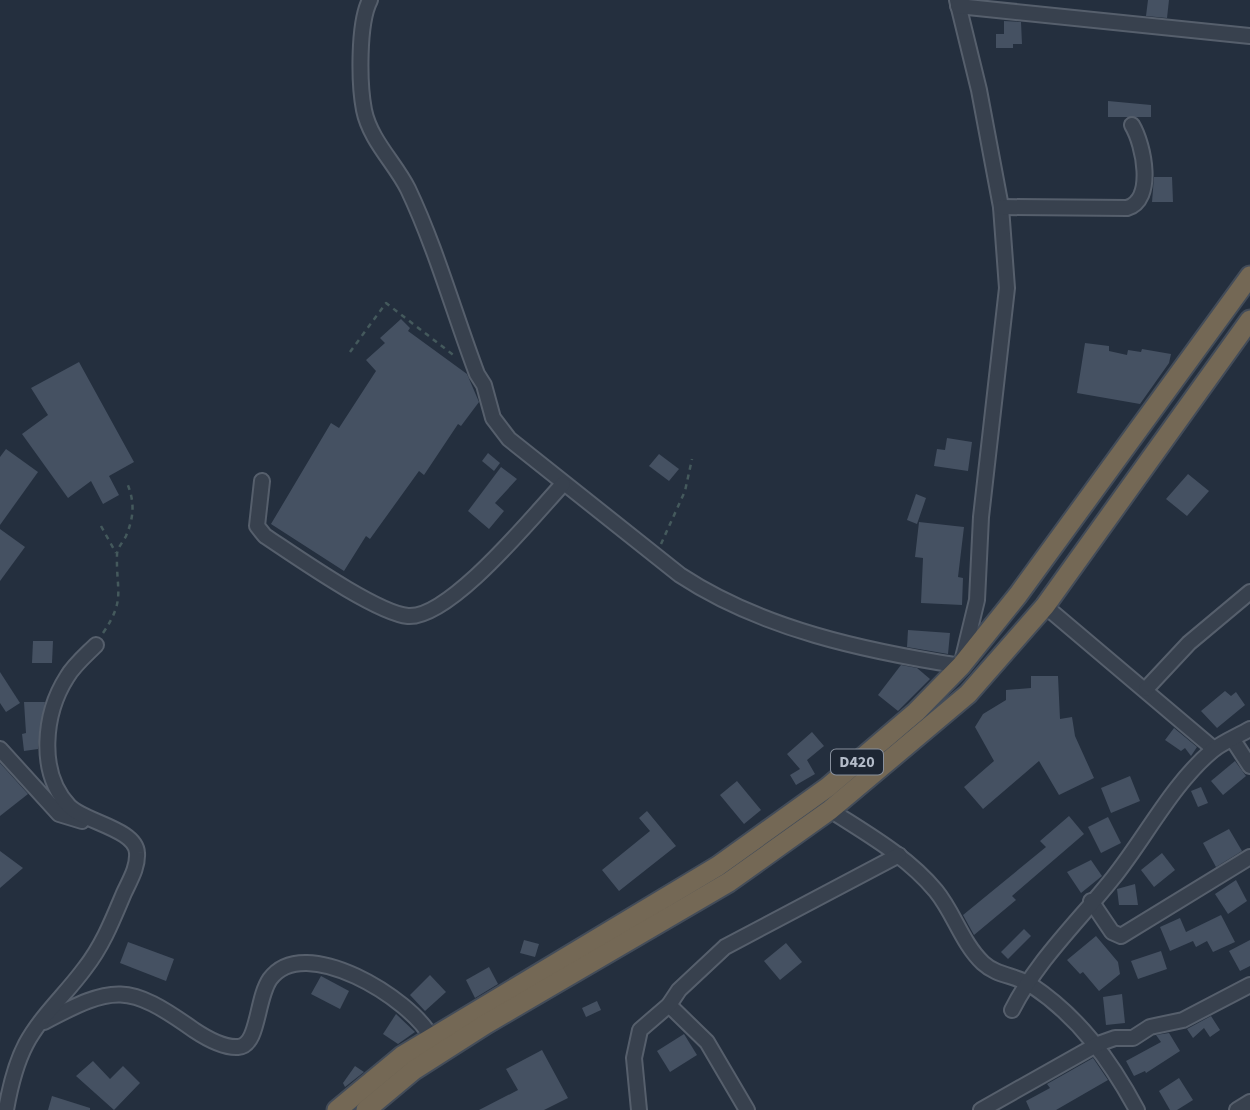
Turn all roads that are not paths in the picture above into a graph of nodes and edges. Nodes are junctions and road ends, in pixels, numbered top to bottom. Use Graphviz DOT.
graph roads {
  1 [pos="370,0"];
  2 [pos="958,3"];
  3 [pos="1250,36"];
  4 [pos="1132,125"];
  5 [pos="1000,207"];
  6 [pos="1250,276"];
  7 [pos="1250,320"];
  8 [pos="262,481"];
  9 [pos="563,484"];
  10 [pos="1250,592"];
  11 [pos="1045,606"];
  12 [pos="96,645"];
  13 [pos="961,666"];
  14 [pos="1146,689"];
  15 [pos="1250,729"];
  16 [pos="1233,740"];
  17 [pos="0,749"];
  18 [pos="1214,749"];
  19 [pos="1250,766"];
  20 [pos="830,810"];
  21 [pos="91,820"];
  22 [pos="899,855"];
  23 [pos="1250,857"];
  24 [pos="1091,901"];
  25 [pos="1026,983"];
  26 [pos="1250,985"];
  27 [pos="669,1005"];
  28 [pos="1012,1010"];
  29 [pos="40,1025"];
  30 [pos="431,1037"];
  31 [pos="1098,1044"];
  32 [pos="1250,1102"];
  33 [pos="6,1110"];
  34 [pos="337,1110"];
  35 [pos="366,1110"];
  36 [pos="639,1110"];
  37 [pos="747,1110"];
  38 [pos="981,1110"];
  39 [pos="1137,1110"];
  40 [pos="1237,1110"];
  1 -- 9 [label="street"];
  2 -- 3 [label="street"];
  2 -- 5 [label="street"];
  4 -- 5 [label="street"];
  5 -- 13 [label="street"];
  6 -- 13 [label="highway, D420"];
  7 -- 11 [label="highway, D420"];
  8 -- 9 [label="street"];
  9 -- 13 [label="street"];
  10 -- 14 [label="street"];
  11 -- 14 [label="street"];
  11 -- 20 [label="highway, D420"];
  12 -- 21 [label="street"];
  13 -- 30 [label="highway, D420"];
  14 -- 18 [label="street"];
  15 -- 16 [label="street"];
  16 -- 18 [label="street"];
  16 -- 19 [label="street"];
  17 -- 21 [label="street"];
  18 -- 24 [label="street"];
  20 -- 22 [label="street"];
  20 -- 35 [label="highway, D420"];
  21 -- 29 [label="street"];
  22 -- 25 [label="street"];
  22 -- 27 [label="street"];
  23 -- 24 [label="street"];
  24 -- 25 [label="street"];
  25 -- 28 [label="street"];
  25 -- 31 [label="street"];
  26 -- 31 [label="street"];
  27 -- 36 [label="street"];
  27 -- 37 [label="street"];
  29 -- 30 [label="street"];
  29 -- 33 [label="street"];
  30 -- 34 [label="highway, D420"];
  31 -- 38 [label="street"];
  31 -- 39 [label="street"];
  32 -- 40 [label="street"];
}
